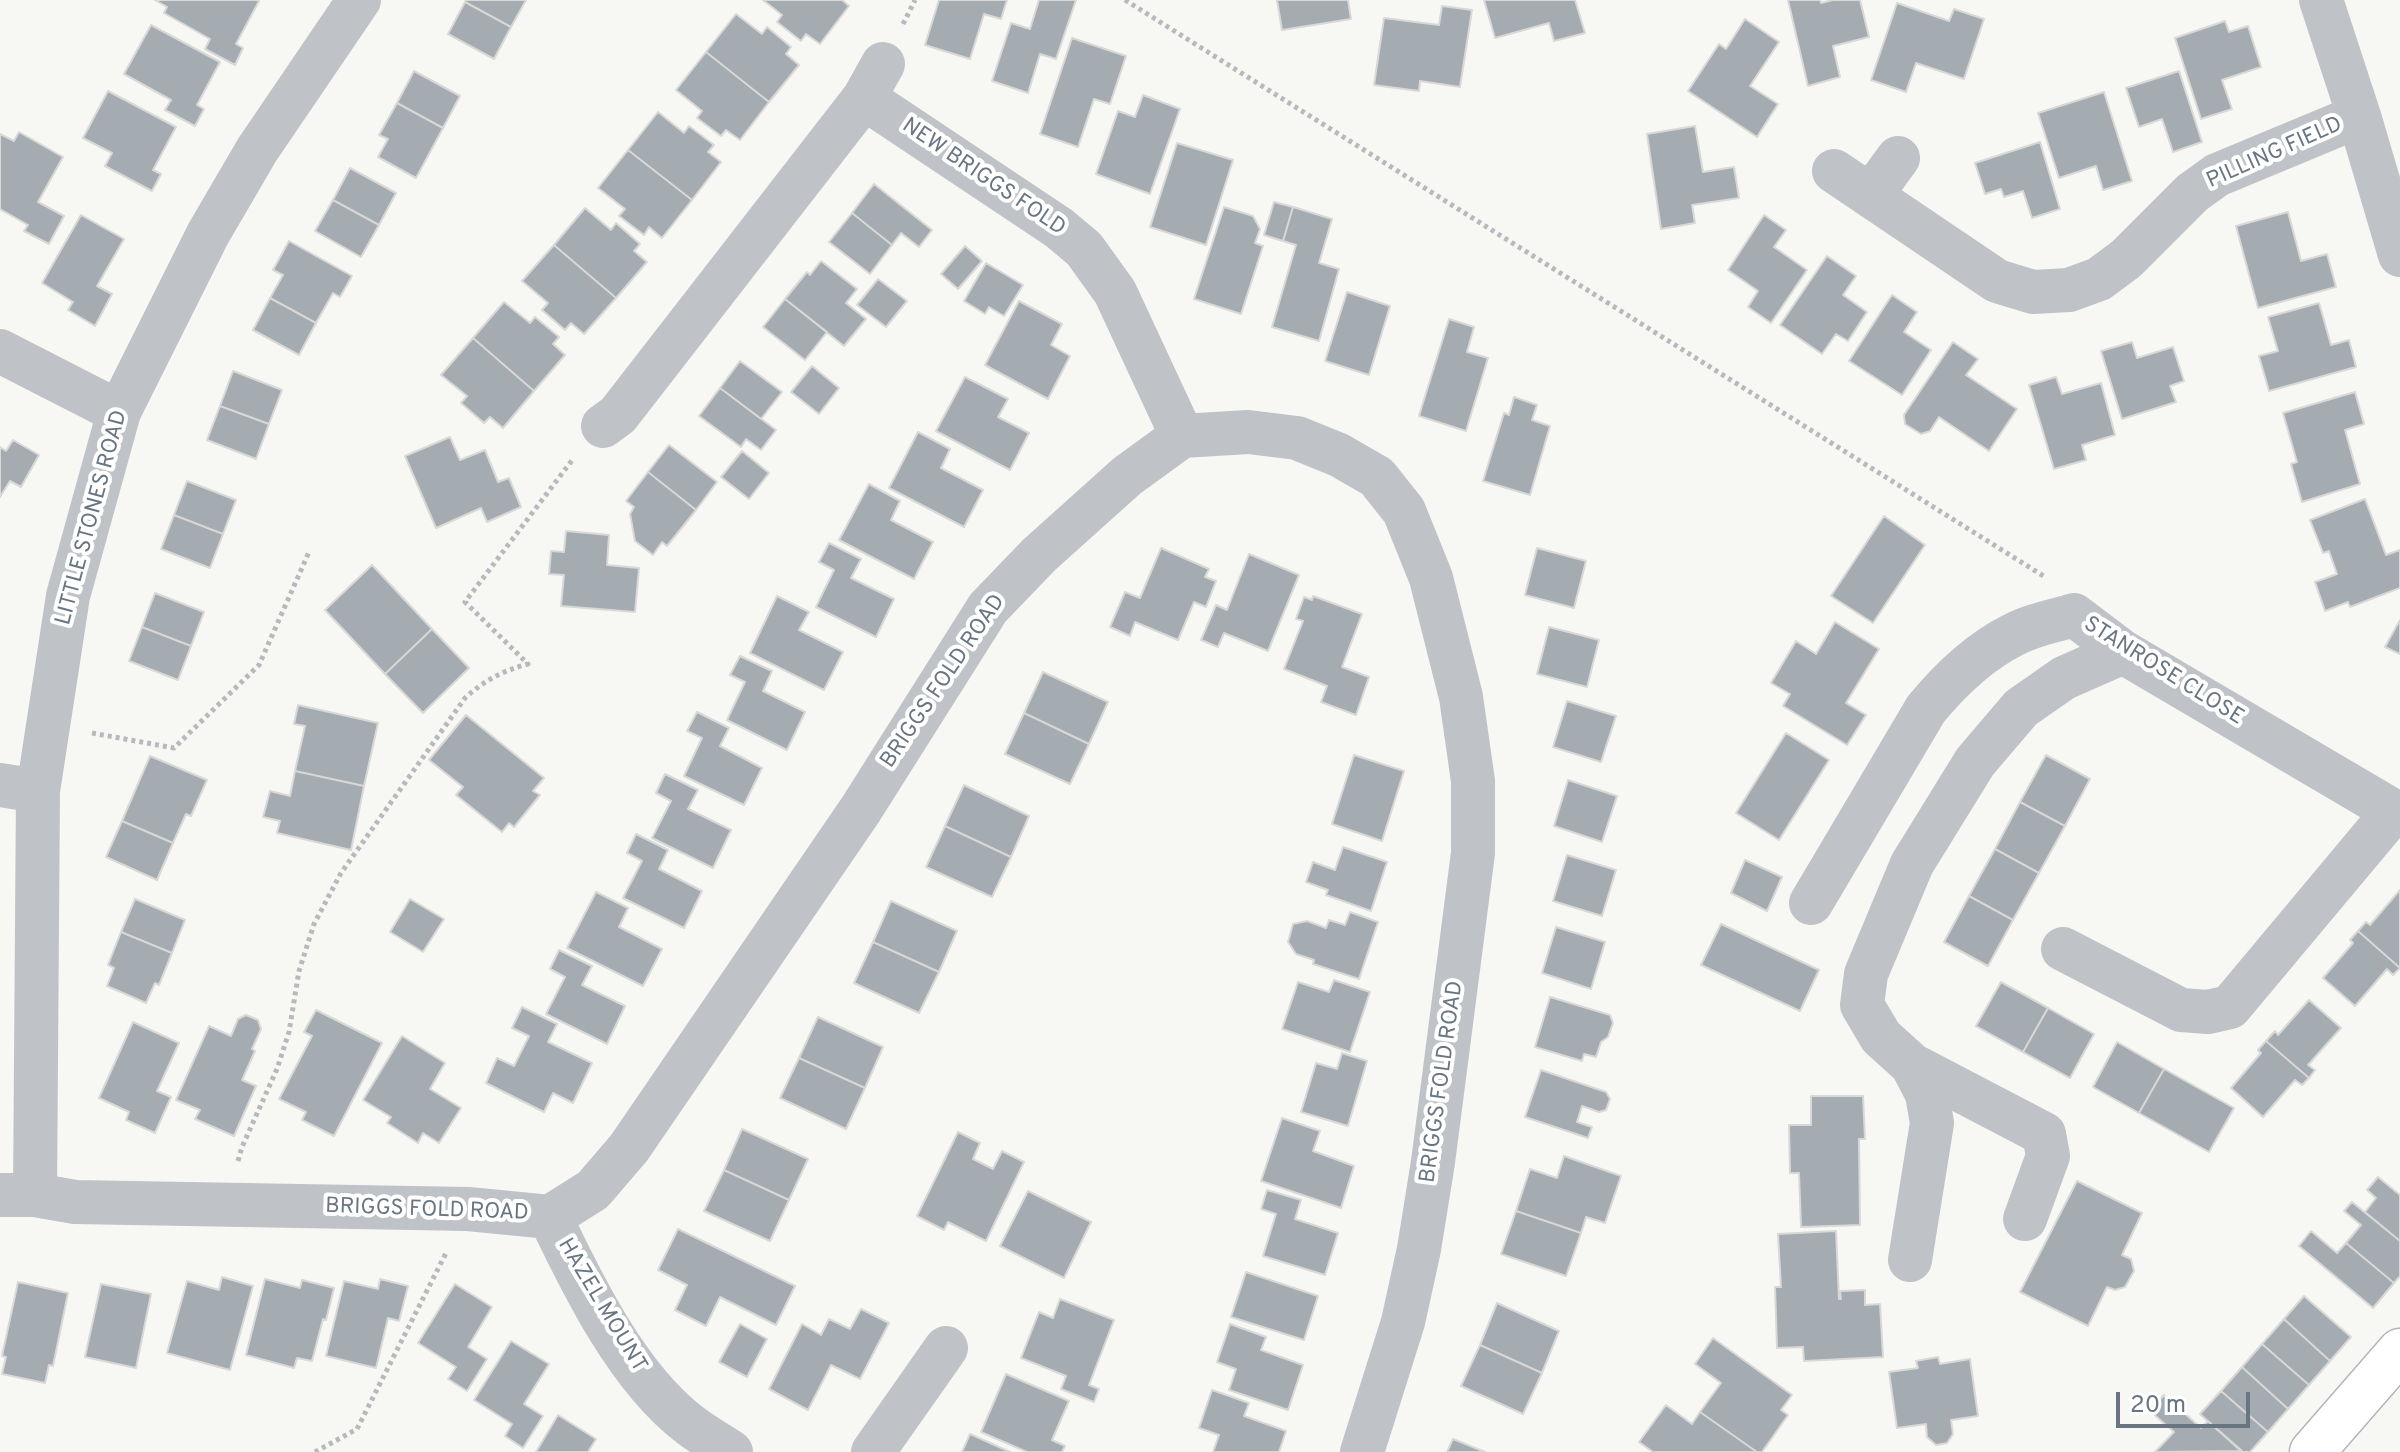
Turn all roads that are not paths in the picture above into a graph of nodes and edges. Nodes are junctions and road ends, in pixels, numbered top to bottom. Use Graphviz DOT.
graph roads {
  1 [pos="359,0"];
  2 [pos="2321,0"];
  3 [pos="2359,116"];
  4 [pos="1898,158"];
  5 [pos="1834,171"];
  6 [pos="1871,195"];
  7 [pos="2400,255"];
  8 [pos="0,351"];
  9 [pos="119,412"];
  10 [pos="603,426"];
  11 [pos="1182,436"];
  12 [pos="2123,652"];
  13 [pos="19,788"];
  14 [pos="2397,814"];
  15 [pos="1811,903"];
  16 [pos="2063,949"];
  17 [pos="1912,1065"];
  18 [pos="18,1195"];
  19 [pos="550,1217"];
  20 [pos="2025,1219"];
  21 [pos="1910,1260"];
  22 [pos="946,1348"];
  23 [pos="2400,1351"];
  24 [pos="731,1452"];
  25 [pos="873,1452"];
  26 [pos="1362,1452"];
  27 [pos="2312,1452"];
  1 -- 9 [label="street, LITTLE STONES ROAD"];
  2 -- 3 [label="street"];
  3 -- 6 [label="street, PILLING FIELD"];
  3 -- 7 [label="street"];
  4 -- 6 [label="street"];
  5 -- 6 [label="street, PILLING FIELD"];
  8 -- 9 [label="street"];
  9 -- 13 [label="street, LITTLE STONES ROAD"];
  10 -- 11 [label="street, NEW BRIGGS FOLD"];
  11 -- 19 [label="street, BRIGGS FOLD ROAD"];
  11 -- 26 [label="street, BRIGGS FOLD ROAD"];
  12 -- 14 [label="street, STANROSE CLOSE"];
  12 -- 15 [label="street, STANROSE CLOSE"];
  12 -- 17 [label="street"];
  13 -- 18 [label="street, LITTLE STONES ROAD"];
  14 -- 16 [label="street, STANROSE CLOSE"];
  17 -- 20 [label="street"];
  17 -- 21 [label="street"];
  18 -- 19 [label="street, BRIGGS FOLD ROAD"];
  19 -- 24 [label="street, HAZEL MOUNT"];
  22 -- 25 [label="street"];
  23 -- 27 [label="highway"];
}
